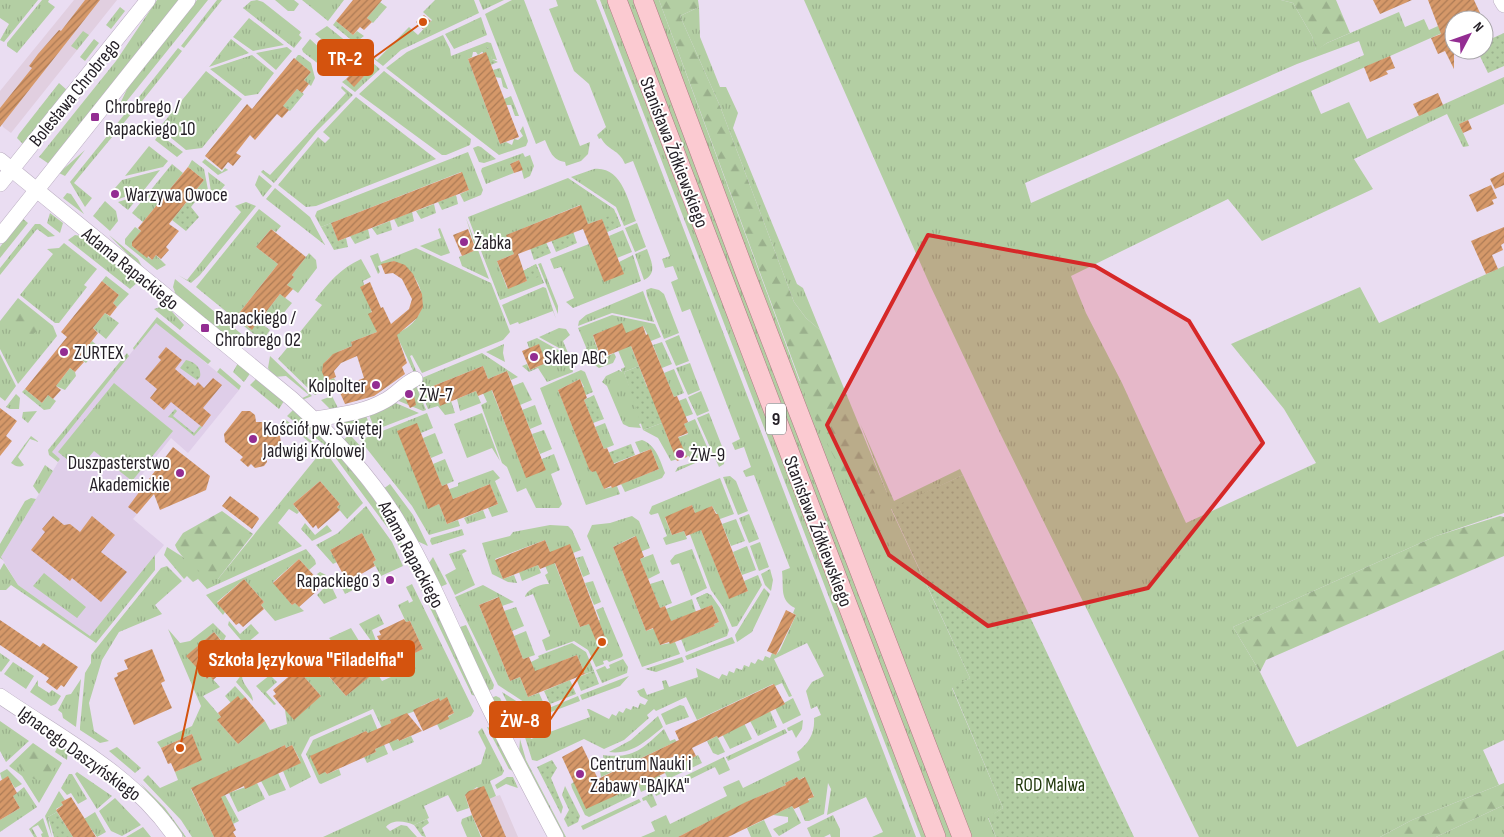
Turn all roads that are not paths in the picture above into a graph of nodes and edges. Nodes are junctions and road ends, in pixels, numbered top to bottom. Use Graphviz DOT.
graph roads {
  1 [pos="148,0"];
  2 [pos="188,0"];
  3 [pos="617,0"];
  4 [pos="643,0"];
  5 [pos="1501,0"];
  6 [pos="1504,5"];
  7 [pos="6,165"];
  8 [pos="48,176"];
  9 [pos="0,184"];
  10 [pos="35,191"];
  11 [pos="52,205"];
  12 [pos="0,236"];
  13 [pos="415,379"];
  14 [pos="314,419"];
  15 [pos="0,696"];
  16 [pos="176,837"];
  17 [pos="556,837"];
  18 [pos="936,837"];
  19 [pos="962,837"];
  1 -- 7 [label="street, Bolesława Chrobrego"];
  2 -- 8 [label="street, Bolesława Chrobrego"];
  3 -- 18 [label="main road, Stanisława Żółkiewskiego / 9"];
  4 -- 19 [label="main road, Stanisława Żółkiewskiego / 9"];
  5 -- 6 [label="street"];
  7 -- 9 [label="street, Bolesława Chrobrego"];
  7 -- 10 [label="street, Adama Rapackiego"];
  8 -- 10 [label="street, Bolesława Chrobrego"];
  8 -- 11 [label="street, Bolesława Chrobrego"];
  10 -- 11 [label="street, Adama Rapackiego"];
  10 -- 12 [label="street, Bolesława Chrobrego"];
  11 -- 14 [label="street, Adama Rapackiego"];
  13 -- 14 [label="street"];
  14 -- 17 [label="street, Adama Rapackiego"];
  15 -- 16 [label="street, Ignacego Daszyńskiego"];
}
